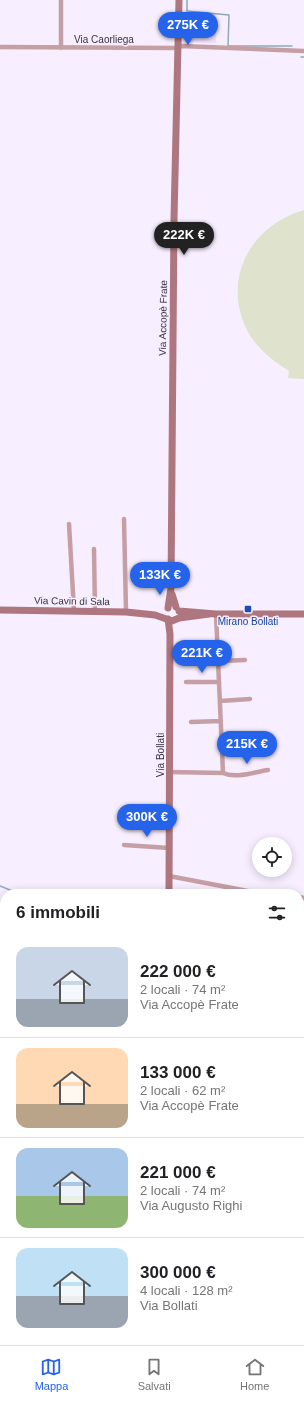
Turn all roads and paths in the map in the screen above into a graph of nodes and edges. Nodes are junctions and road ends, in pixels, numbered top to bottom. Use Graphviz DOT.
graph roads {
  1 [pos="61,0"];
  2 [pos="179,0"];
  3 [pos="0,47"];
  4 [pos="178,47"];
  5 [pos="62,48"];
  6 [pos="304,51"];
  7 [pos="124,520"];
  8 [pos="69,524"];
  9 [pos="94,548"];
  10 [pos="171,588"];
  11 [pos="167,609"];
  12 [pos="178,609"];
  13 [pos="0,610"];
  14 [pos="74,611"];
  15 [pos="96,612"];
  16 [pos="126,612"];
  17 [pos="143,613"];
  18 [pos="213,614"];
  19 [pos="304,614"];
  20 [pos="168,619"];
  21 [pos="177,619"];
  22 [pos="170,634"];
  23 [pos="245,660"];
  24 [pos="218,661"];
  25 [pos="186,682"];
  26 [pos="219,682"];
  27 [pos="250,699"];
  28 [pos="220,702"];
  29 [pos="221,721"];
  30 [pos="192,722"];
  31 [pos="251,743"];
  32 [pos="222,745"];
  33 [pos="268,770"];
  34 [pos="169,772"];
  35 [pos="223,773"];
  36 [pos="124,845"];
  37 [pos="169,848"];
  38 [pos="169,876"];
  39 [pos="169,889"];
  40 [pos="237,889"];
  1 -- 5 [label="street"];
  2 -- 4 [label="main road, Via Accopè Frate"];
  3 -- 5 [label="street, Via Caorliega"];
  4 -- 5 [label="street, Via Caorliega"];
  4 -- 6 [label="street, Via Caorliega"];
  4 -- 10 [label="main road, Via Accopè Frate"];
  7 -- 16 [label="street"];
  8 -- 14 [label="street"];
  9 -- 15 [label="street"];
  10 -- 11 [label="main road, Via Accopè Frate"];
  10 -- 12 [label="main road, Via Accopè Frate"];
  11 -- 12 [label="main road"];
  11 -- 17 [label="main road, Via Cavin di Sala"];
  11 -- 20 [label="main road"];
  12 -- 18 [label="main road"];
  12 -- 21 [label="main road"];
  13 -- 14 [label="main road, Via Cavin di Sala"];
  14 -- 15 [label="main road, Via Cavin di Sala"];
  15 -- 16 [label="main road, Via Cavin di Sala"];
  16 -- 17 [label="main road, Via Cavin di Sala"];
  17 -- 20 [label="main road, Via Cavin di Sala"];
  18 -- 19 [label="main road"];
  18 -- 21 [label="main road"];
  18 -- 24 [label="street"];
  20 -- 21 [label="main road"];
  20 -- 22 [label="main road, Via Bollati"];
  21 -- 22 [label="main road, Via Bollati"];
  22 -- 34 [label="main road, Via Bollati"];
  23 -- 24 [label="street"];
  24 -- 26 [label="street"];
  25 -- 26 [label="street"];
  26 -- 28 [label="street"];
  27 -- 28 [label="street"];
  28 -- 29 [label="street"];
  29 -- 30 [label="street"];
  29 -- 32 [label="street"];
  31 -- 32 [label="street"];
  32 -- 35 [label="street"];
  33 -- 35 [label="street"];
  34 -- 35 [label="street"];
  34 -- 37 [label="main road, Via Bollati"];
  36 -- 37 [label="street"];
  37 -- 38 [label="main road, Via Bollati"];
  38 -- 39 [label="main road, Via Bollati"];
  38 -- 40 [label="street"];
}
